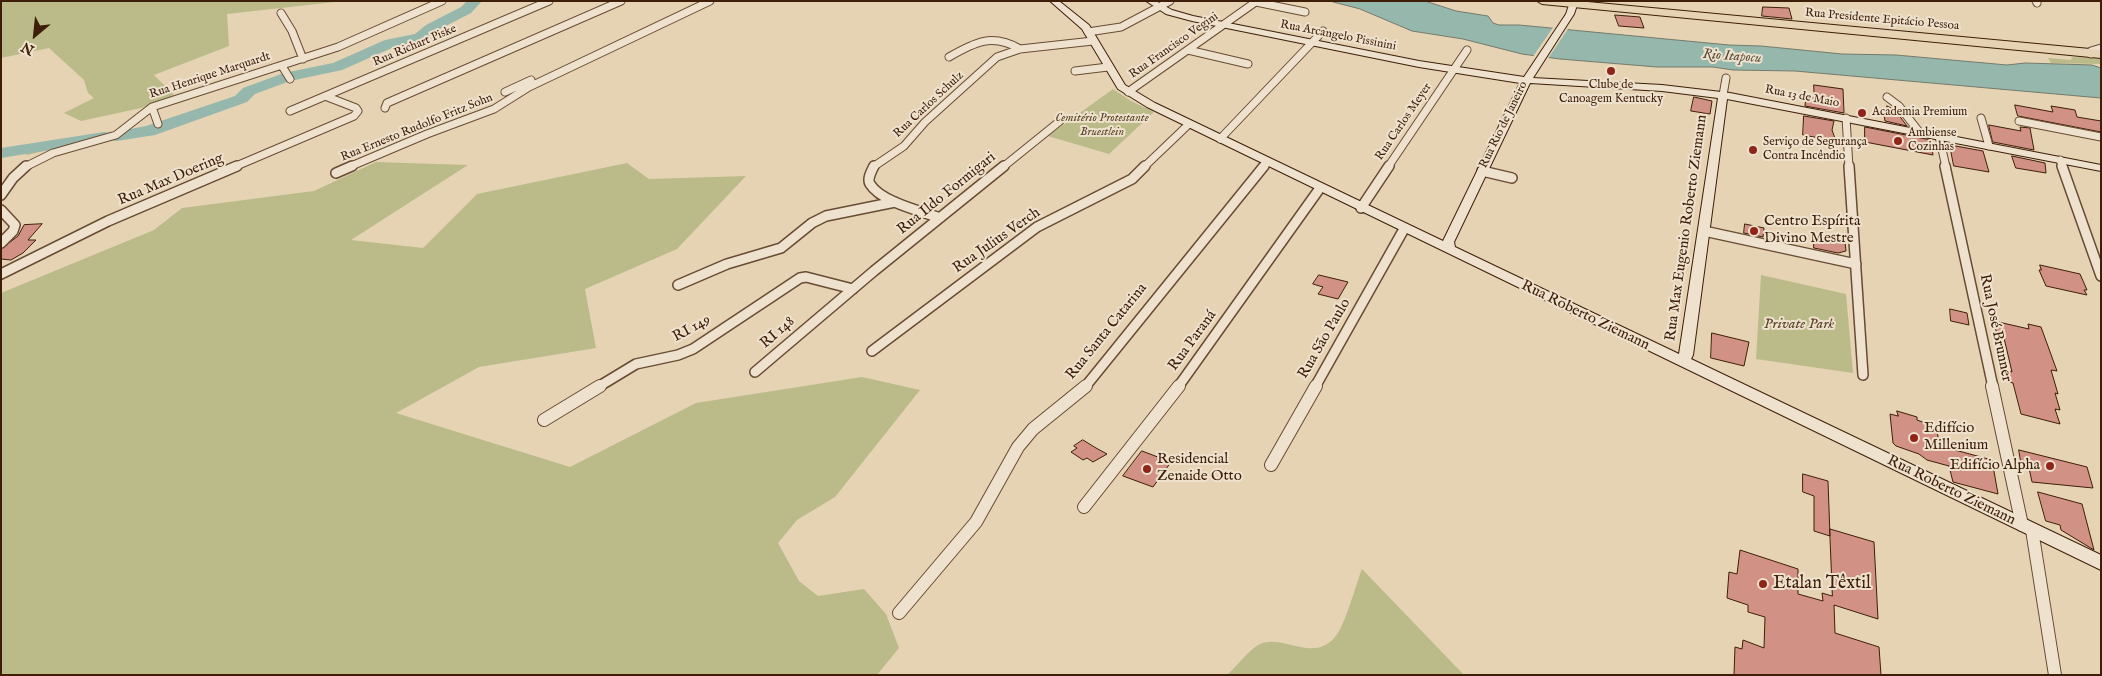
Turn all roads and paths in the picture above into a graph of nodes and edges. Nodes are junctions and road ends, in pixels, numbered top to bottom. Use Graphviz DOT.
graph roads {
  1 [pos="442,1"];
  2 [pos="549,1"];
  3 [pos="621,1"];
  4 [pos="710,1"];
  5 [pos="1054,1"];
  6 [pos="1150,1"];
  7 [pos="1170,1"];
  8 [pos="1257,1"];
  9 [pos="1542,1"];
  10 [pos="1573,3"];
  11 [pos="1159,7"];
  12 [pos="1305,12"];
  13 [pos="281,13"];
  14 [pos="1223,25"];
  15 [pos="1324,31"];
  16 [pos="1091,36"];
  17 [pos="1312,44"];
  18 [pos="1020,49"];
  19 [pos="1188,50"];
  20 [pos="1467,50"];
  21 [pos="2098,52"];
  22 [pos="949,57"];
  23 [pos="303,59"];
  24 [pos="585,60"];
  25 [pos="1248,64"];
  26 [pos="282,66"];
  27 [pos="1108,67"];
  28 [pos="1453,70"];
  29 [pos="1075,71"];
  30 [pos="1531,73"];
  31 [pos="1726,78"];
  32 [pos="290,79"];
  33 [pos="505,92"];
  34 [pos="1128,92"];
  35 [pos="324,96"];
  36 [pos="1723,97"];
  37 [pos="1888,97"];
  38 [pos="152,107"];
  39 [pos="385,108"];
  40 [pos="290,111"];
  41 [pos="1846,118"];
  42 [pos="1981,118"];
  43 [pos="1060,121"];
  44 [pos="2019,121"];
  45 [pos="158,124"];
  46 [pos="1189,124"];
  47 [pos="1920,133"];
  48 [pos="1939,136"];
  49 [pos="2101,137"];
  50 [pos="1220,139"];
  51 [pos="1989,146"];
  52 [pos="2060,160"];
  53 [pos="1267,162"];
  54 [pos="2101,168"];
  55 [pos="1482,171"];
  56 [pos="336,173"];
  57 [pos="1512,178"];
  58 [pos="1320,188"];
  59 [pos="1,194"];
  60 [pos="895,202"];
  61 [pos="1361,208"];
  62 [pos="1,210"];
  63 [pos="940,218"];
  64 [pos="1404,229"];
  65 [pos="1704,230"];
  66 [pos="1,243"];
  67 [pos="1450,250"];
  68 [pos="1856,264"];
  69 [pos="1,274"];
  70 [pos="2101,276"];
  71 [pos="678,285"];
  72 [pos="853,289"];
  73 [pos="821,316"];
  74 [pos="872,350"];
  75 [pos="1682,362"];
  76 [pos="755,372"];
  77 [pos="1863,376"];
  78 [pos="544,420"];
  79 [pos="1271,465"];
  80 [pos="1084,507"];
  81 [pos="2027,528"];
  82 [pos="2101,563"];
  83 [pos="899,613"];
  84 [pos="2055,675"];
  1 -- 23 [label="street, Rua Henrique Marquardt"];
  2 -- 35 [label="street, Rua Richart Piske"];
  3 -- 39 [label="street"];
  4 -- 24 [label="street, Rua Ernesto Rudolfo Fritz Sohn"];
  5 -- 16 [label="main road, Rua Roberto Ziemann"];
  6 -- 11 [label="main road, Rua Arcangelo Pissinini"];
  7 -- 11 [label="street, Rua Carlos Schulz"];
  8 -- 12 [label="street"];
  8 -- 14 [label="street, Rua Francisco Vegini"];
  9 -- 10 [label="highway, Rua Presidente Epitácio Pessoa"];
  10 -- 21 [label="highway, Rua Presidente Epitácio Pessoa"];
  10 -- 30 [label="main road, Rua Rio de Janeiro"];
  11 -- 14 [label="main road, Rua Arcangelo Pissinini"];
  11 -- 16 [label="street, Rua Carlos Schulz"];
  13 -- 23 [label="street"];
  14 -- 17 [label="main road, Rua Arcangelo Pissinini"];
  14 -- 19 [label="street, Rua Francisco Vegini"];
  15 -- 17 [label="street"];
  16 -- 18 [label="street, Rua Carlos Schulz"];
  16 -- 27 [label="main road, Rua Roberto Ziemann"];
  17 -- 28 [label="main road, Rua Arcangelo Pissinini"];
  17 -- 50 [label="street"];
  18 -- 22 [label="street"];
  18 -- 60 [label="street, Rua Carlos Schulz"];
  19 -- 25 [label="street"];
  19 -- 34 [label="street, Rua Francisco Vegini"];
  20 -- 28 [label="street, Rua Carlos Meyer"];
  23 -- 26 [label="street, Rua Henrique Marquardt"];
  24 -- 33 [label="street, Rua Ernesto Rudolfo Fritz Sohn"];
  24 -- 56 [label="street, Rua Ernesto Rudolfo Fritz Sohn"];
  26 -- 32 [label="street"];
  26 -- 38 [label="street, Rua Henrique Marquardt"];
  27 -- 29 [label="street"];
  27 -- 34 [label="main road, Rua Roberto Ziemann"];
  28 -- 30 [label="main road, Rua Arcangelo Pissinini"];
  28 -- 61 [label="street, Rua Carlos Meyer"];
  30 -- 36 [label="main road, Rua 13 de Maio"];
  30 -- 55 [label="main road, Rua Rio de Janeiro"];
  31 -- 36 [label="street, Rua Max Eugenio Roberto Ziemann"];
  34 -- 46 [label="main road, Rua Roberto Ziemann"];
  35 -- 40 [label="street, Rua Richart Piske"];
  35 -- 69 [label="street, Rua Max Doering"];
  36 -- 41 [label="main road, Rua 13 de Maio"];
  36 -- 65 [label="main road, Rua Max Eugenio Roberto Ziemann"];
  37 -- 47 [label="street"];
  38 -- 45 [label="street"];
  38 -- 59 [label="street, Rua Henrique Marquardt"];
  41 -- 47 [label="main road, Rua 13 de Maio"];
  41 -- 68 [label="street"];
  42 -- 51 [label="street"];
  43 -- 63 [label="street, Rua Ildo Formigari"];
  44 -- 49 [label="street"];
  46 -- 50 [label="main road, Rua Roberto Ziemann"];
  46 -- 74 [label="street, Rua Julius Verch"];
  47 -- 48 [label="main road, Rua 13 de Maio"];
  48 -- 51 [label="main road, Rua 13 de Maio"];
  48 -- 81 [label="street, Rua José Brunner"];
  50 -- 53 [label="main road, Rua Roberto Ziemann"];
  51 -- 52 [label="main road, Rua 13 de Maio"];
  52 -- 54 [label="main road, Rua 13 de Maio"];
  52 -- 70 [label="street"];
  53 -- 58 [label="main road, Rua Roberto Ziemann"];
  53 -- 83 [label="street, Rua Santa Catarina"];
  55 -- 57 [label="street"];
  55 -- 67 [label="main road, Rua Rio de Janeiro"];
  58 -- 61 [label="main road, Rua Roberto Ziemann"];
  58 -- 80 [label="street, Rua Paraná"];
  60 -- 63 [label="street, Rua Carlos Schulz"];
  60 -- 71 [label="street"];
  61 -- 64 [label="main road, Rua Roberto Ziemann"];
  62 -- 66 [label="street"];
  63 -- 72 [label="street, Rua Ildo Formigari"];
  64 -- 67 [label="main road, Rua Roberto Ziemann"];
  64 -- 79 [label="street, Rua São Paulo"];
  65 -- 68 [label="street"];
  65 -- 75 [label="main road, Rua Max Eugenio Roberto Ziemann"];
  67 -- 75 [label="main road, Rua Roberto Ziemann"];
  68 -- 77 [label="street"];
  72 -- 73 [label="street, Rua Ildo Formigari"];
  72 -- 78 [label="street, RI 149"];
  73 -- 76 [label="street, RI 148"];
  75 -- 81 [label="main road, Rua Roberto Ziemann"];
  81 -- 82 [label="main road, Rua Roberto Ziemann"];
  81 -- 84 [label="street, Rua José Brunner"];
}
